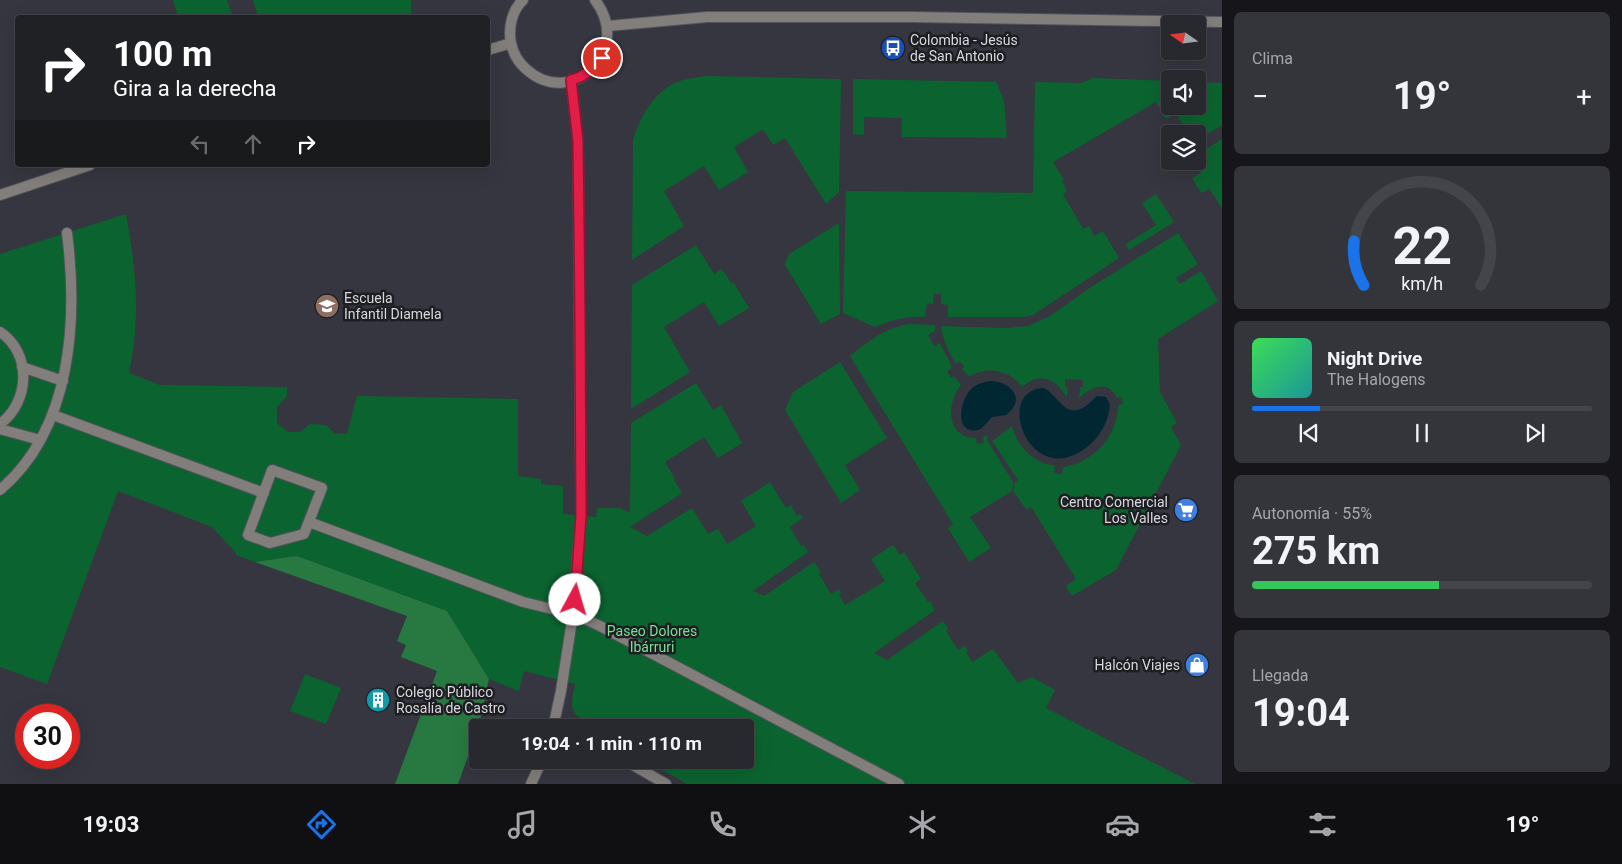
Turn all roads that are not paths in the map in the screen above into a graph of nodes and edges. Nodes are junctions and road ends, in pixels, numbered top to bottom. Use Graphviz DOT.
graph roads {
  1 [pos="523,0"];
  2 [pos="595,0"];
  3 [pos="1222,22"];
  4 [pos="608,26"];
  5 [pos="511,43"];
  6 [pos="490,49"];
  7 [pos="571,80"];
  8 [pos="84,167"];
  9 [pos="0,195"];
  10 [pos="67,233"];
  11 [pos="0,332"];
  12 [pos="22,367"];
  13 [pos="63,381"];
  14 [pos="53,415"];
  15 [pos="0,424"];
  16 [pos="0,429"];
  17 [pos="40,440"];
  18 [pos="0,490"];
  19 [pos="264,493"];
  20 [pos="309,522"];
  21 [pos="573,614"];
  22 [pos="558,719"];
  23 [pos="538,769"];
  24 [pos="640,769"];
  25 [pos="531,784"];
  26 [pos="666,784"];
  27 [pos="899,784"];
  1 -- 5 [label="street"];
  2 -- 4 [label="street"];
  3 -- 4 [label="street"];
  4 -- 7 [label="street"];
  5 -- 6 [label="street"];
  5 -- 7 [label="street"];
  7 -- 21 [label="street"];
  8 -- 9 [label="street"];
  10 -- 13 [label="street"];
  11 -- 12 [label="street"];
  12 -- 13 [label="street"];
  12 -- 15 [label="street"];
  13 -- 14 [label="street"];
  14 -- 17 [label="street"];
  14 -- 19 [label="street"];
  16 -- 17 [label="street"];
  17 -- 18 [label="street"];
  19 -- 20 [label="street"];
  19 -- 20 [label="street"];
  20 -- 21 [label="street"];
  21 -- 22 [label="street"];
  21 -- 27 [label="street"];
  23 -- 25 [label="street"];
  24 -- 26 [label="street"];
}
